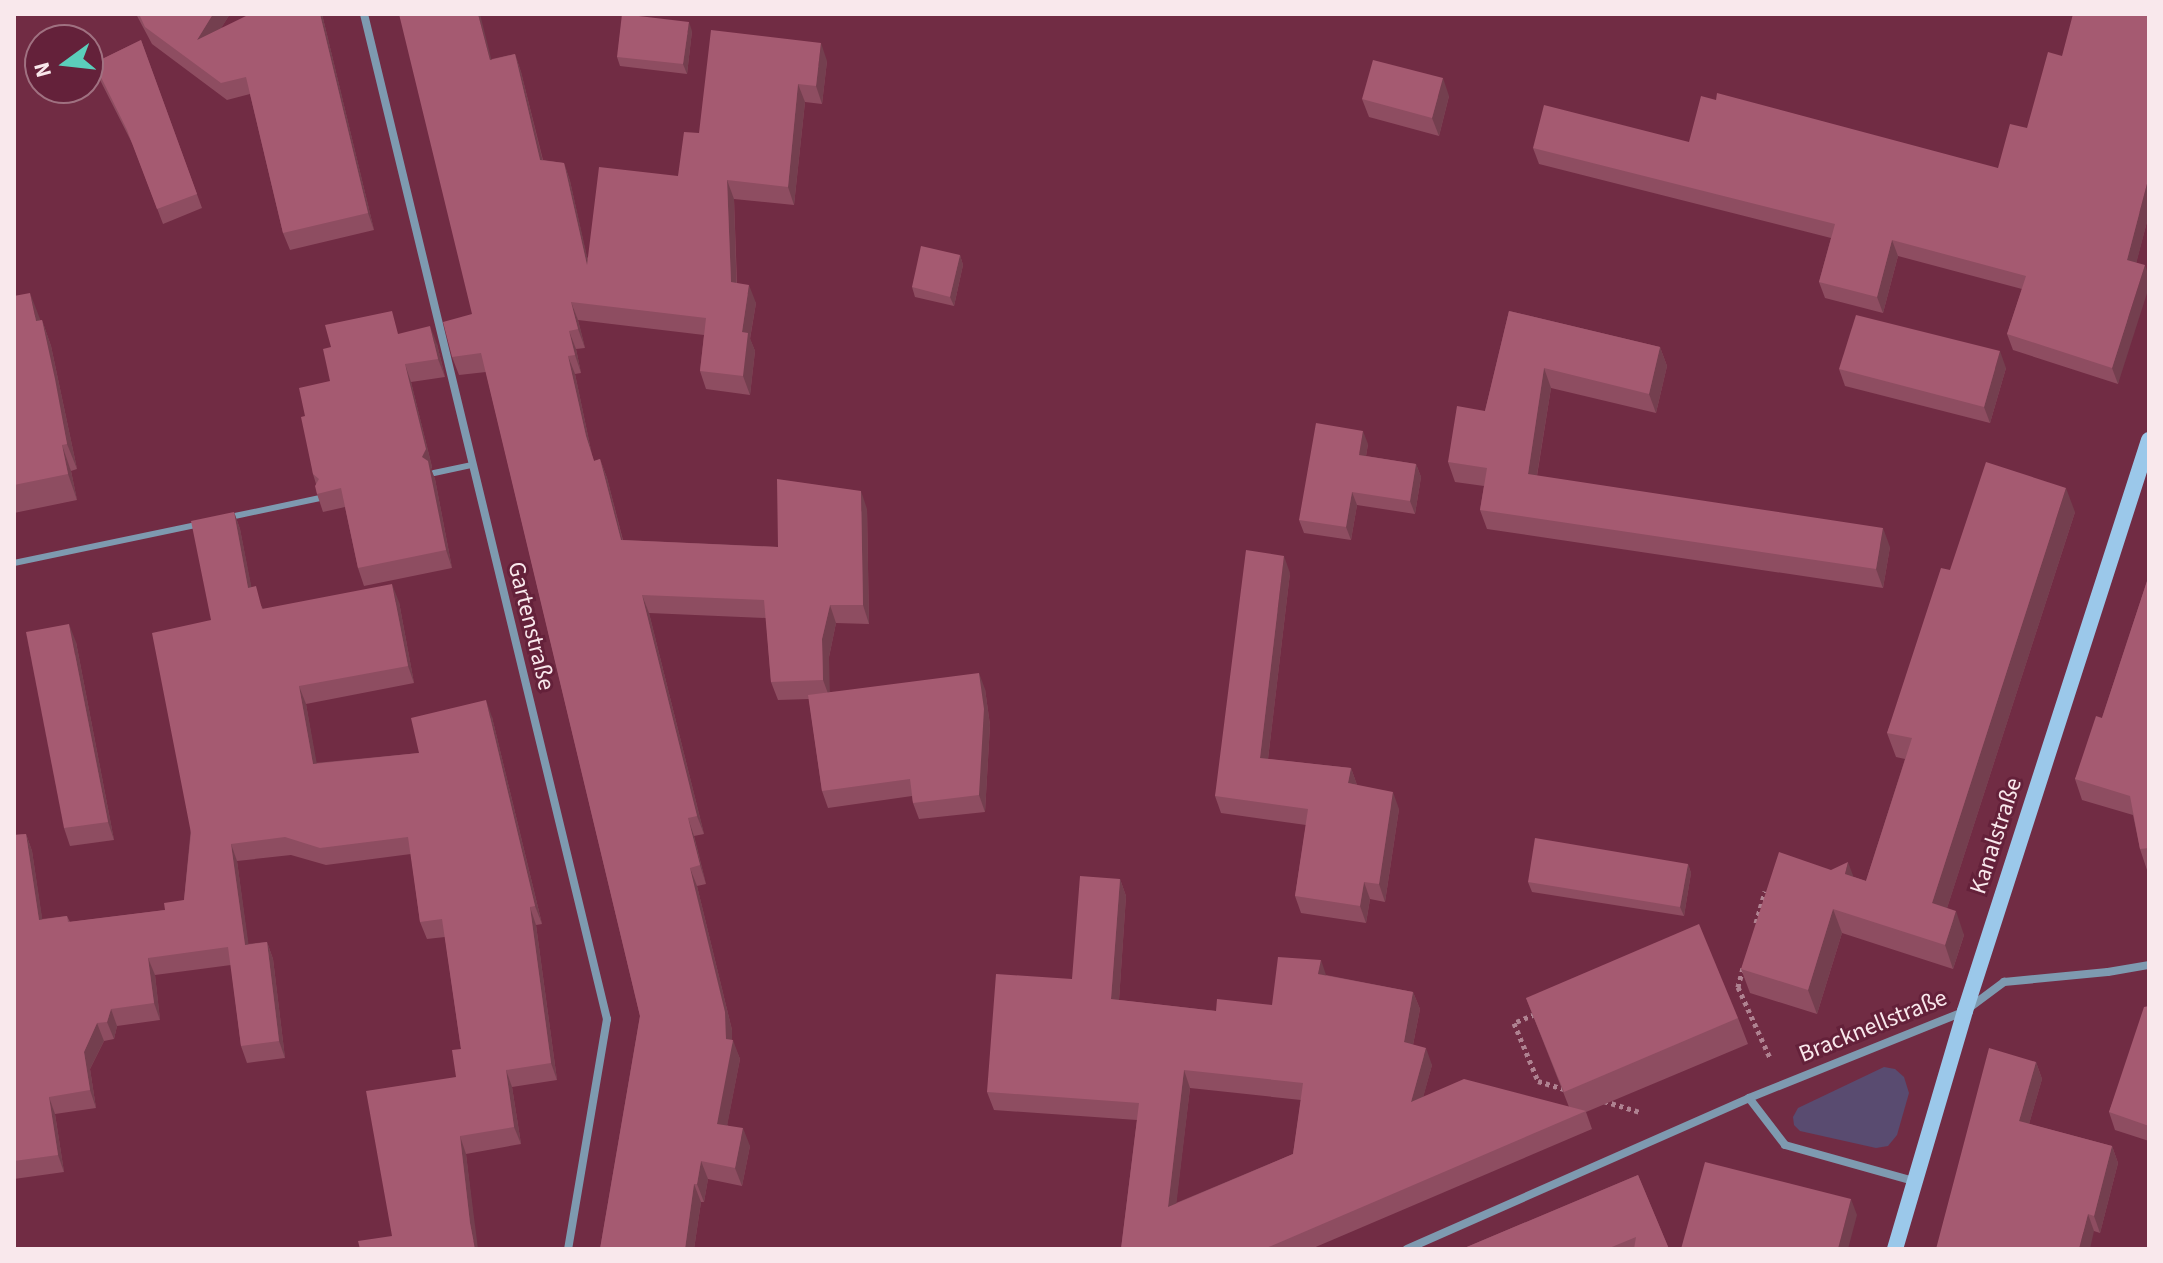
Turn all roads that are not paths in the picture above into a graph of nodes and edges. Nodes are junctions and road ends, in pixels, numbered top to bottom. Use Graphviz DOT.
graph roads {
  1 [pos="364,14"];
  2 [pos="2149,440"];
  3 [pos="472,465"];
  4 [pos="434,473"];
  5 [pos="320,498"];
  6 [pos="218,520"];
  7 [pos="204,523"];
  8 [pos="14,563"];
  9 [pos="2149,965"];
  10 [pos="1965,1011"];
  11 [pos="1749,1098"];
  12 [pos="1914,1181"];
  13 [pos="568,1249"];
  14 [pos="1407,1249"];
  15 [pos="1895,1249"];
  1 -- 3 [label="street, Gartenstraße"];
  2 -- 10 [label="street, Kanalstraße"];
  3 -- 4 [label="lane"];
  3 -- 13 [label="street, Gartenstraße"];
  5 -- 6 [label="lane"];
  7 -- 8 [label="lane"];
  9 -- 10 [label="street, Bracknellstraße"];
  10 -- 11 [label="street, Bracknellstraße"];
  10 -- 12 [label="street, Kanalstraße"];
  11 -- 12 [label="street"];
  11 -- 14 [label="street, Bracknellstraße"];
  12 -- 15 [label="street, Kanalstraße"];
}
